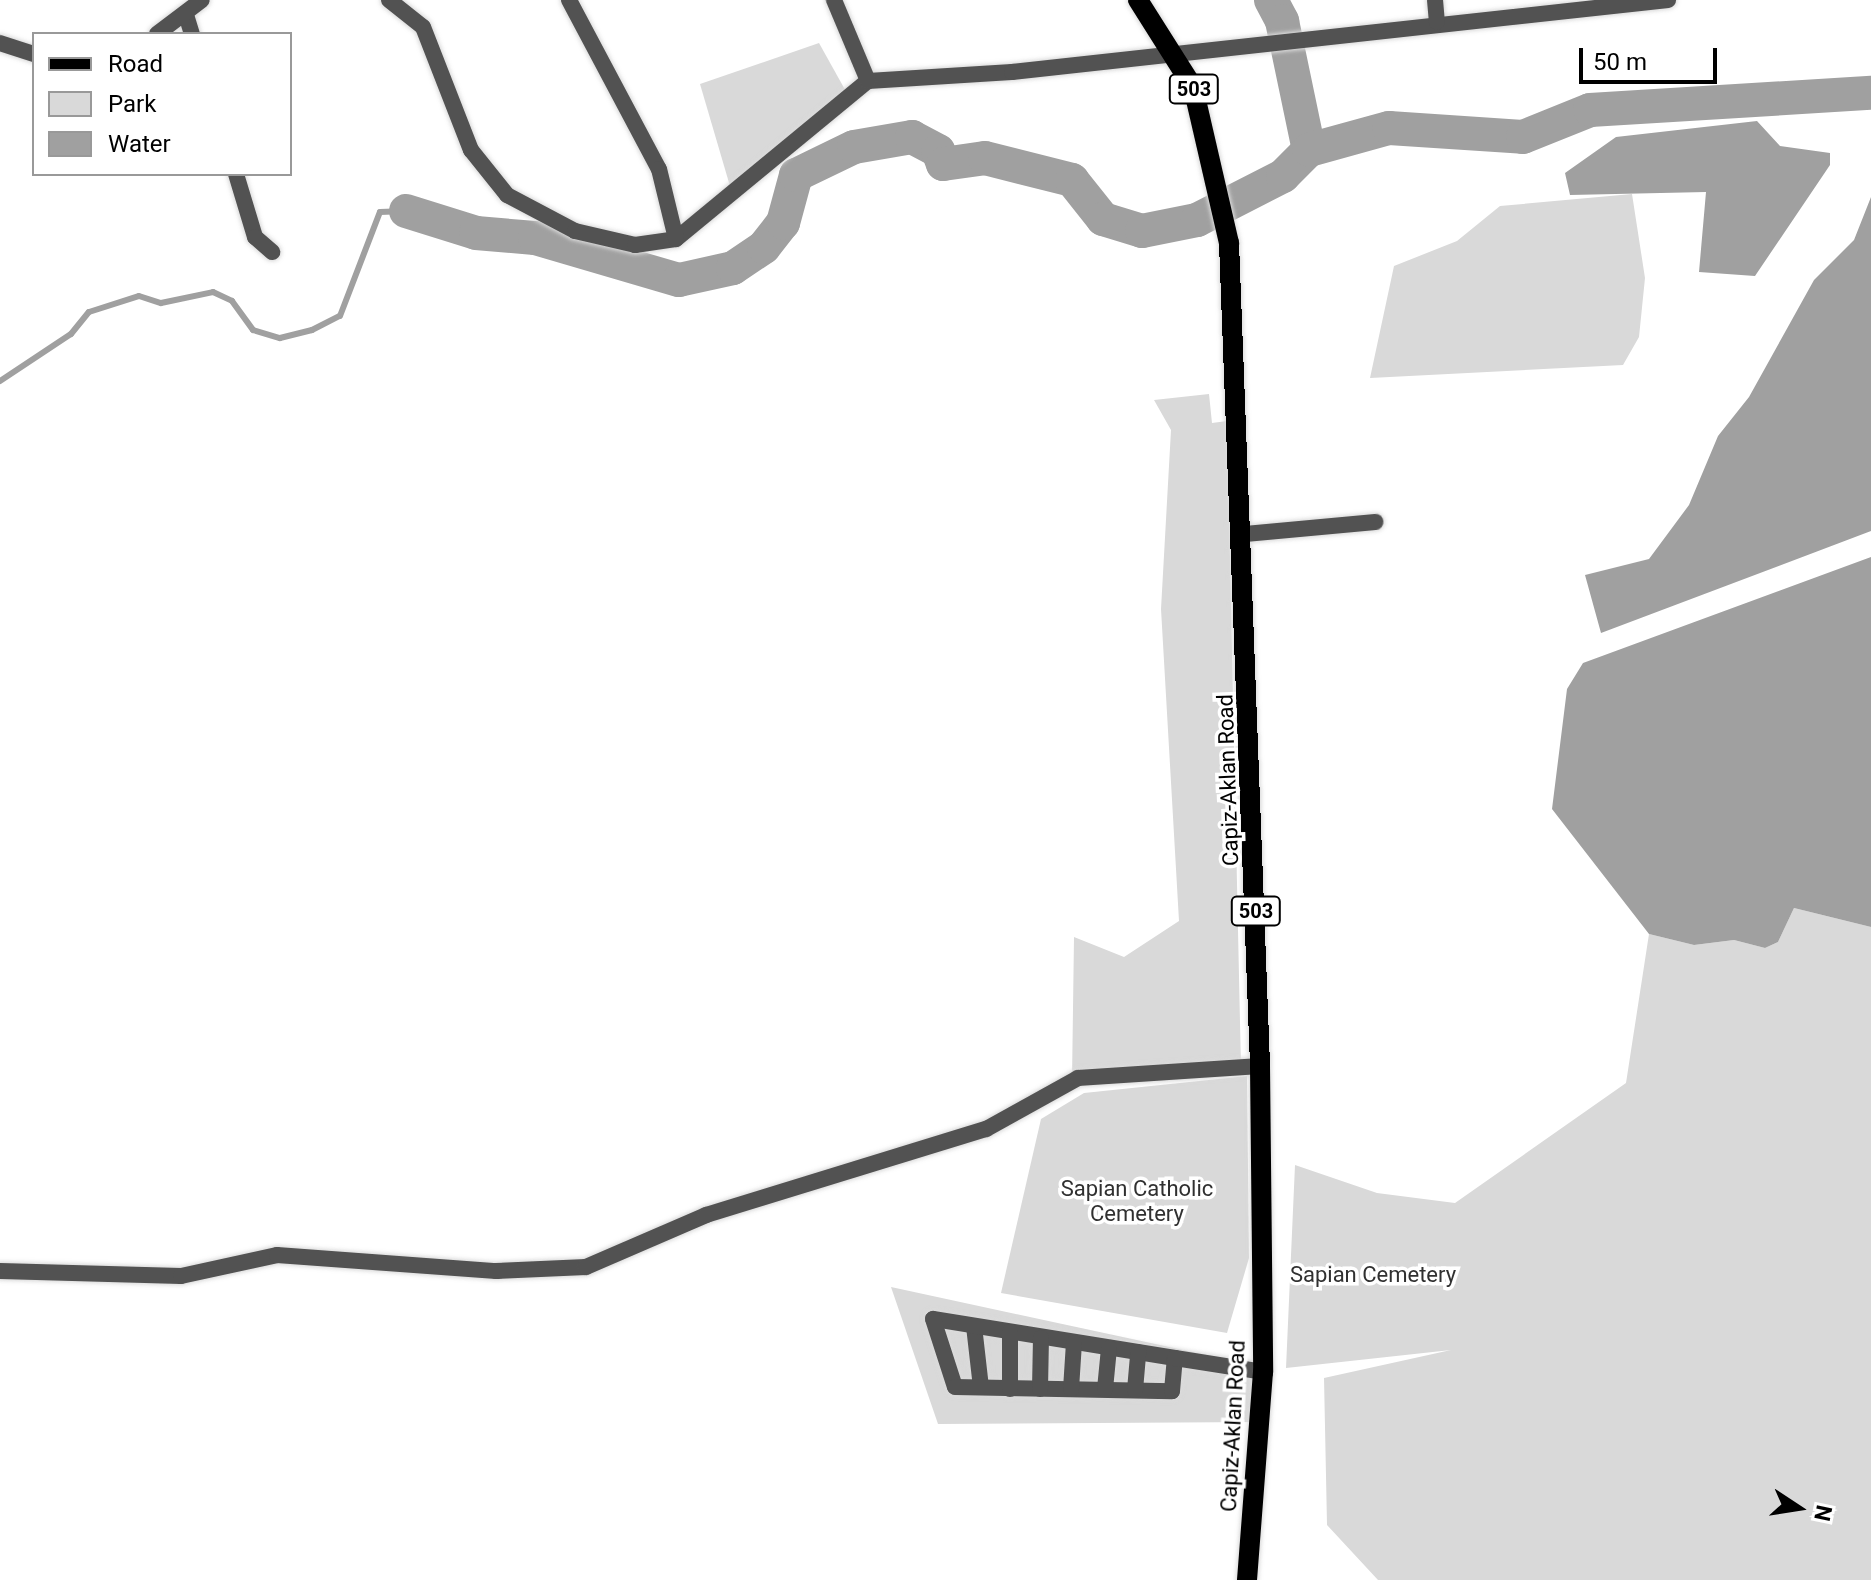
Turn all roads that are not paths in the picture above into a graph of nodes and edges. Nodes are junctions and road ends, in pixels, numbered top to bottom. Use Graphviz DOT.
graph roads {
  1 [pos="202,0"];
  2 [pos="389,0"];
  3 [pos="569,0"];
  4 [pos="834,0"];
  5 [pos="1138,0"];
  6 [pos="1435,0"];
  7 [pos="1667,0"];
  8 [pos="1437,22"];
  9 [pos="190,26"];
  10 [pos="165,32"];
  11 [pos="0,43"];
  12 [pos="1174,52"];
  13 [pos="32,53"];
  14 [pos="868,81"];
  15 [pos="237,176"];
  16 [pos="676,239"];
  17 [pos="272,252"];
  18 [pos="1375,522"];
  19 [pos="1245,534"];
  20 [pos="1260,1066"];
  21 [pos="0,1271"];
  22 [pos="974,1326"];
  23 [pos="1010,1332"];
  24 [pos="1041,1338"];
  25 [pos="1074,1343"];
  26 [pos="1109,1348"];
  27 [pos="1138,1352"];
  28 [pos="1175,1358"];
  29 [pos="1263,1372"];
  30 [pos="981,1387"];
  31 [pos="1010,1389"];
  32 [pos="1040,1389"];
  33 [pos="1071,1389"];
  34 [pos="1105,1389"];
  35 [pos="1135,1390"];
  36 [pos="1247,1580"];
  1 -- 9 [label="street"];
  2 -- 16 [label="street"];
  3 -- 16 [label="street"];
  4 -- 14 [label="street"];
  5 -- 12 [label="main road, Capiz-Aklan Road / 503"];
  6 -- 8 [label="street"];
  7 -- 8 [label="street"];
  8 -- 12 [label="street"];
  9 -- 10 [label="street"];
  11 -- 13 [label="street"];
  12 -- 14 [label="street"];
  12 -- 19 [label="main road, Capiz-Aklan Road / 503"];
  14 -- 16 [label="street"];
  15 -- 17 [label="street"];
  18 -- 19 [label="street"];
  19 -- 20 [label="main road, Capiz-Aklan Road / 503"];
  20 -- 21 [label="street"];
  20 -- 29 [label="main road, Capiz-Aklan Road / 503"];
  22 -- 23 [label="street"];
  22 -- 30 [label="street"];
  22 -- 30 [label="street"];
  23 -- 24 [label="street"];
  23 -- 31 [label="street"];
  24 -- 25 [label="street"];
  24 -- 32 [label="street"];
  25 -- 26 [label="street"];
  25 -- 33 [label="street"];
  26 -- 27 [label="street"];
  26 -- 34 [label="street"];
  27 -- 28 [label="street"];
  27 -- 35 [label="street"];
  28 -- 29 [label="street"];
  28 -- 35 [label="street"];
  29 -- 36 [label="main road, Capiz-Aklan Road / 503"];
  30 -- 31 [label="street"];
  31 -- 32 [label="street"];
  32 -- 33 [label="street"];
  33 -- 34 [label="street"];
  34 -- 35 [label="street"];
}
